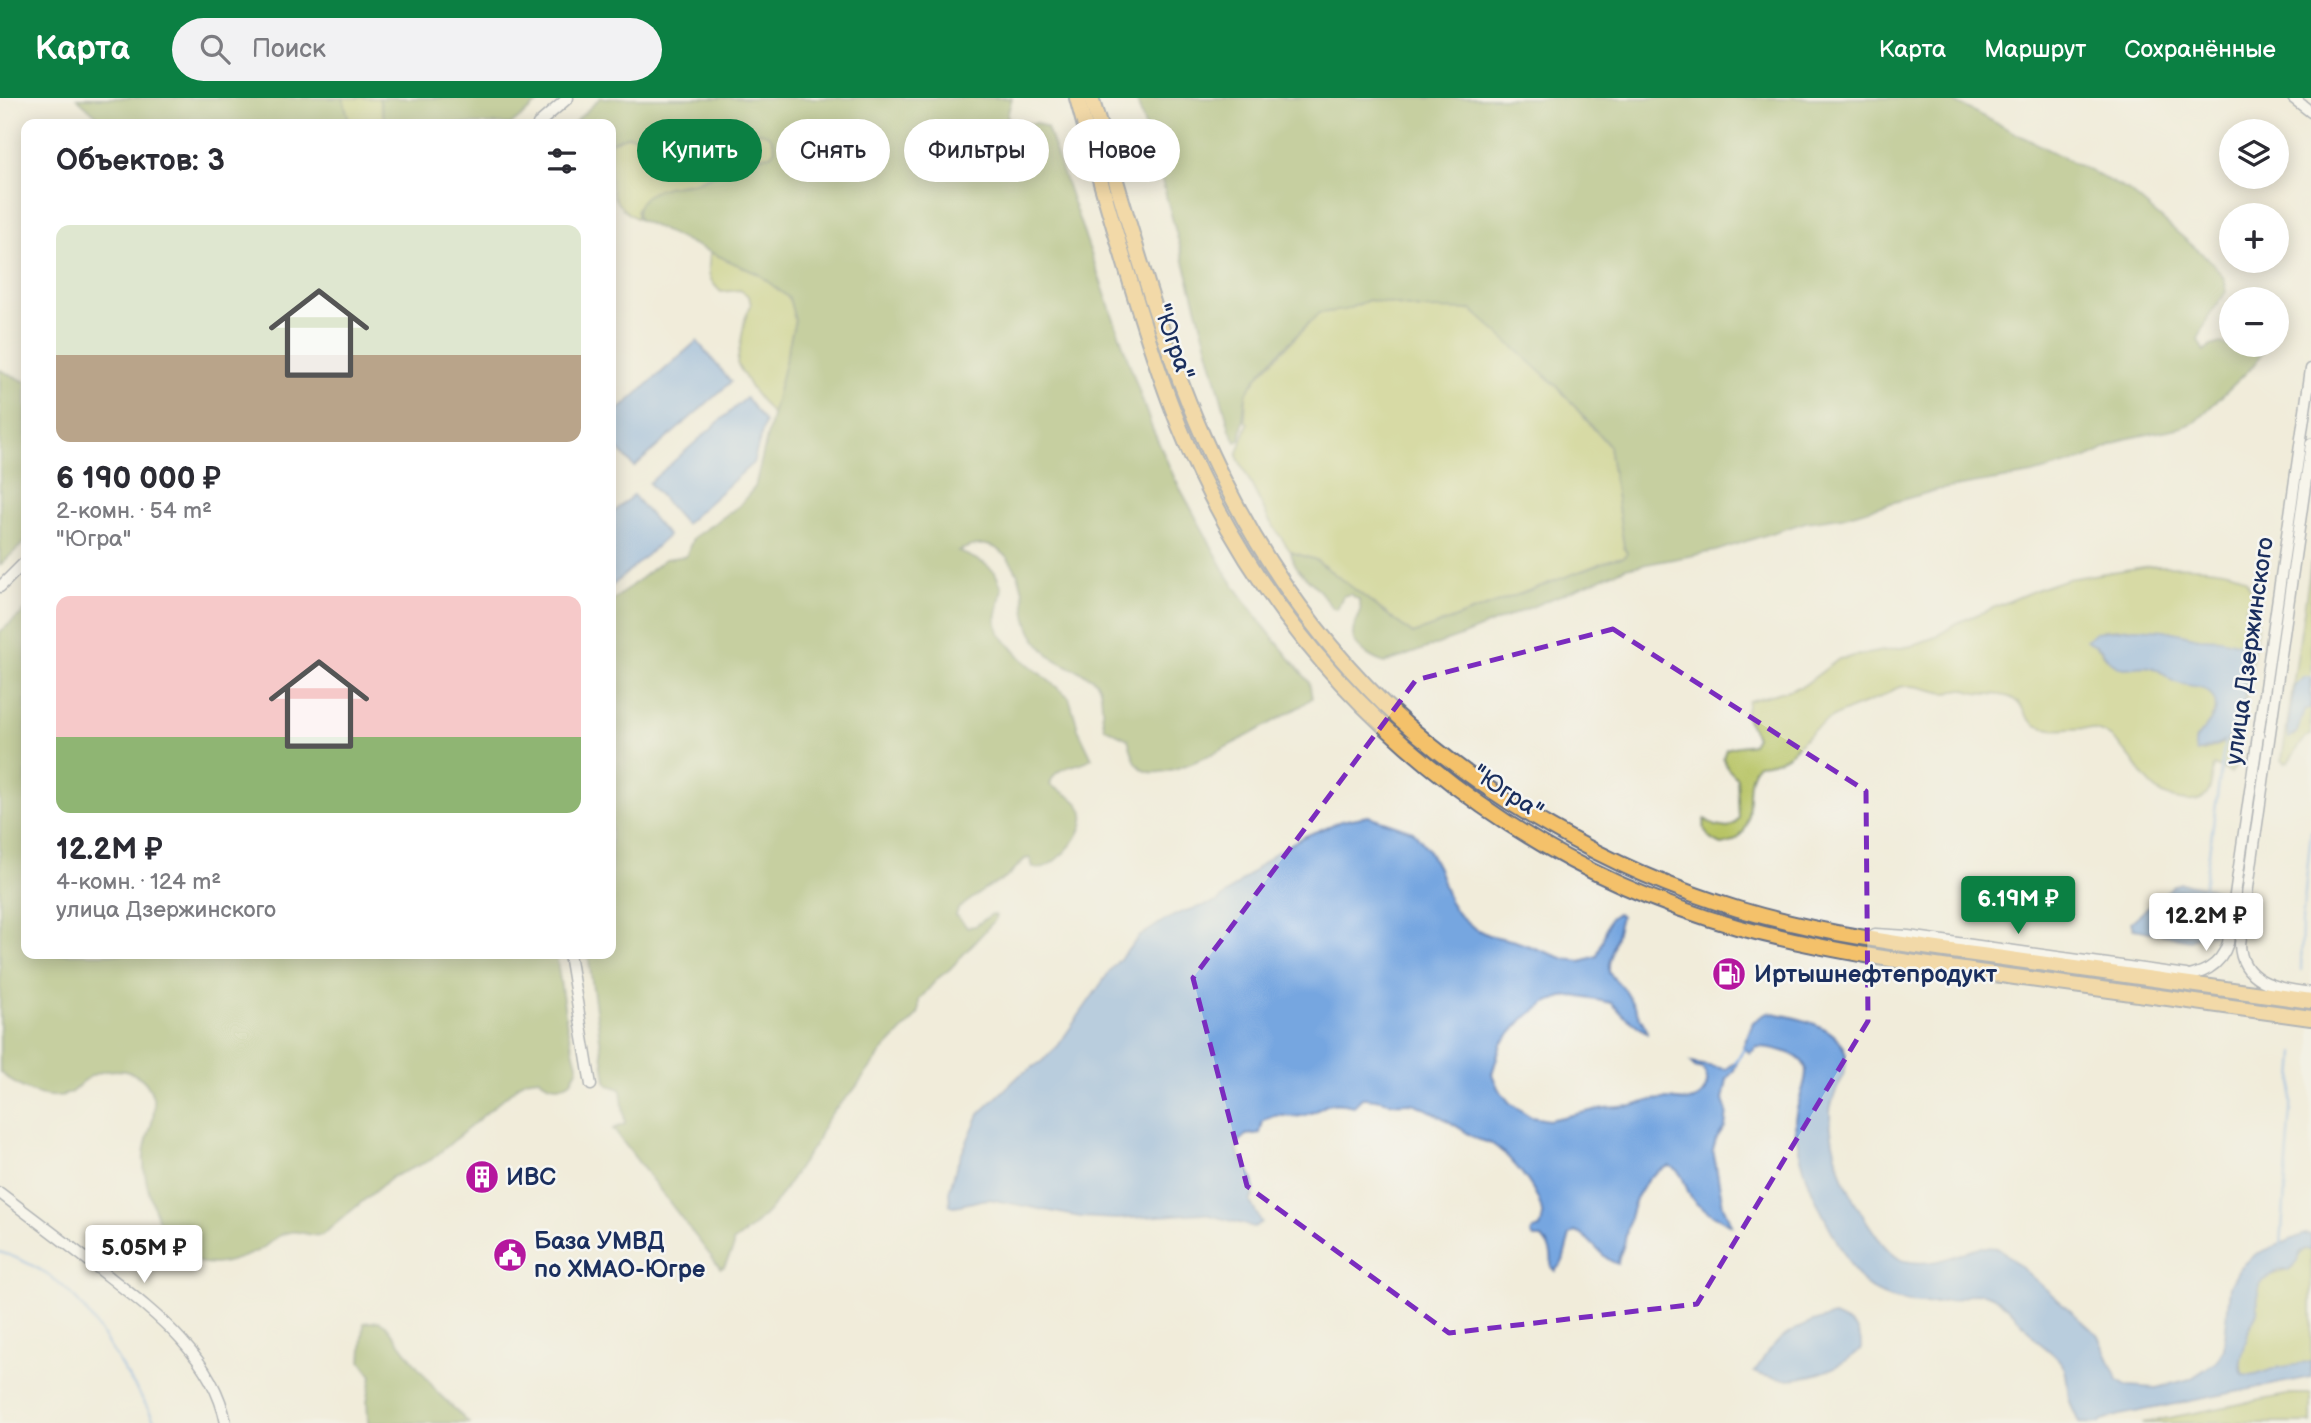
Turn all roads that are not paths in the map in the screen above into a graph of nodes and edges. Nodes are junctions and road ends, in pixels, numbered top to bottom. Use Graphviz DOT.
graph roads {
  1 [pos="568,98"];
  2 [pos="1077,98"];
  3 [pos="1091,98"];
  4 [pos="2293,98"];
  5 [pos="2311,112"];
  6 [pos="544,119"];
  7 [pos="2311,369"];
  8 [pos="2311,444"];
  9 [pos="21,566"];
  10 [pos="0,587"];
  11 [pos="1840,933"];
  12 [pos="570,959"];
  13 [pos="2194,976"];
  14 [pos="2170,981"];
  15 [pos="2262,982"];
  16 [pos="2311,993"];
  17 [pos="2287,997"];
  18 [pos="2311,1001"];
  19 [pos="2311,1018"];
  20 [pos="591,1085"];
  21 [pos="0,1193"];
  22 [pos="226,1423"];
  1 -- 6 [label="street"];
  2 -- 19 [label="highway, \"Югра\""];
  3 -- 11 [label="highway, \"Югра\""];
  4 -- 5 [label="street"];
  7 -- 13 [label="street, улица Дзержинского"];
  8 -- 15 [label="street, улица Дзержинского"];
  9 -- 10 [label="street"];
  11 -- 13 [label="street"];
  11 -- 14 [label="highway, \"Югра\""];
  12 -- 20 [label="street"];
  13 -- 14 [label="street"];
  14 -- 17 [label="highway, \"Югра\""];
  15 -- 16 [label="street"];
  15 -- 17 [label="street"];
  17 -- 18 [label="highway, \"Югра\""];
  21 -- 22 [label="street"];
}
